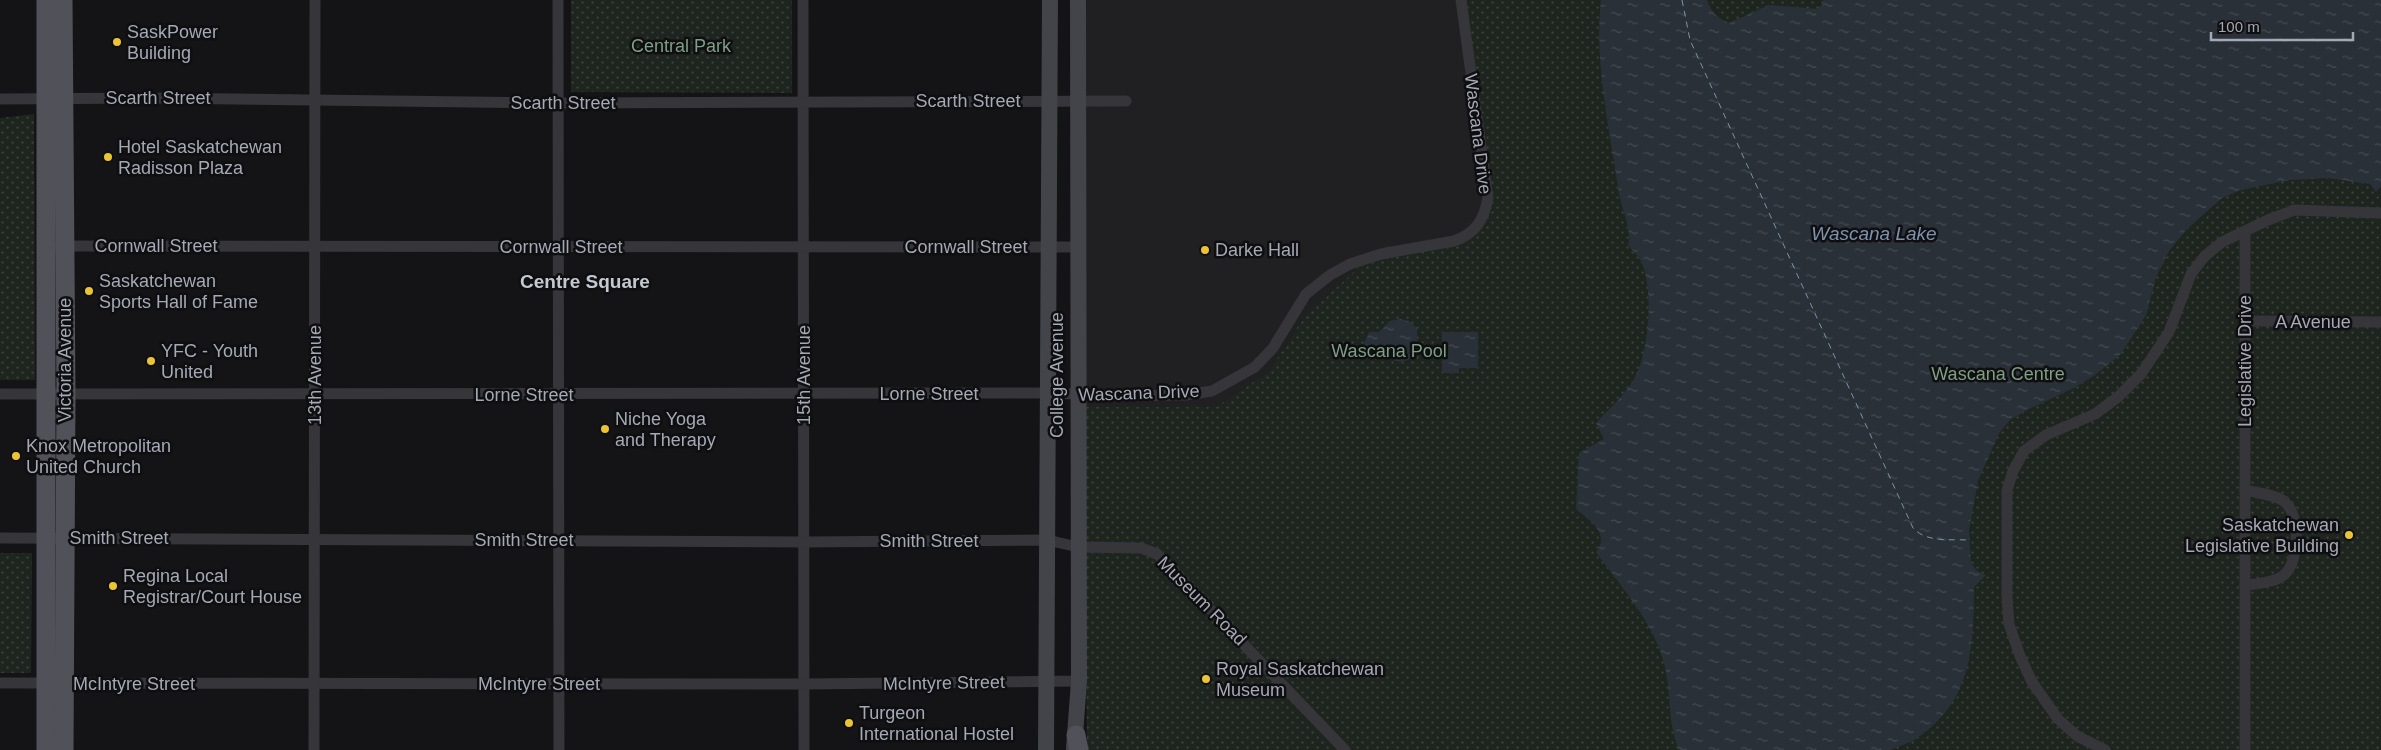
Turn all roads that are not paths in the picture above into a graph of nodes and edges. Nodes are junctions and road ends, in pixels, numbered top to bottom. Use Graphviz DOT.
graph roads {
  1 [pos="46,0"];
  2 [pos="63,0"];
  3 [pos="315,0"];
  4 [pos="558,0"];
  5 [pos="803,0"];
  6 [pos="1050,0"];
  7 [pos="1078,0"];
  8 [pos="1460,0"];
  9 [pos="55,98"];
  10 [pos="0,99"];
  11 [pos="315,99"];
  12 [pos="1048,100"];
  13 [pos="1079,101"];
  14 [pos="1126,101"];
  15 [pos="803,102"];
  16 [pos="558,103"];
  17 [pos="2381,213"];
  18 [pos="2245,231"];
  19 [pos="55,246"];
  20 [pos="315,247"];
  21 [pos="558,247"];
  22 [pos="804,247"];
  23 [pos="1049,247"];
  24 [pos="1077,247"];
  25 [pos="2245,322"];
  26 [pos="2381,322"];
  27 [pos="0,394"];
  28 [pos="558,394"];
  29 [pos="805,394"];
  30 [pos="1049,394"];
  31 [pos="46,395"];
  32 [pos="66,395"];
  33 [pos="315,395"];
  34 [pos="1078,396"];
  35 [pos="2245,490"];
  36 [pos="0,538"];
  37 [pos="46,538"];
  38 [pos="65,538"];
  39 [pos="314,539"];
  40 [pos="558,540"];
  41 [pos="1047,540"];
  42 [pos="804,542"];
  43 [pos="1078,547"];
  44 [pos="2245,586"];
  45 [pos="1047,682"];
  46 [pos="1079,682"];
  47 [pos="0,684"];
  48 [pos="46,684"];
  49 [pos="65,684"];
  50 [pos="314,684"];
  51 [pos="559,684"];
  52 [pos="804,684"];
  53 [pos="1076,745"];
  54 [pos="46,750"];
  55 [pos="64,750"];
  56 [pos="314,750"];
  57 [pos="559,750"];
  58 [pos="804,750"];
  59 [pos="1046,750"];
  60 [pos="1344,750"];
  61 [pos="2104,750"];
  62 [pos="2244,750"];
  1 -- 9 [label="main road, Victoria Avenue"];
  2 -- 9 [label="main road, Victoria Avenue"];
  3 -- 11 [label="street, 13th Avenue"];
  4 -- 16 [label="street"];
  5 -- 15 [label="street, 15th Avenue"];
  6 -- 12 [label="main road, College Avenue"];
  7 -- 13 [label="main road, College Avenue"];
  8 -- 34 [label="street, Wascana Drive"];
  9 -- 10 [label="street, Scarth Street"];
  9 -- 11 [label="street, Scarth Street"];
  9 -- 19 [label="main road, Victoria Avenue"];
  11 -- 16 [label="street, Scarth Street"];
  11 -- 20 [label="street, 13th Avenue"];
  12 -- 13 [label="street, Scarth Street"];
  12 -- 15 [label="street, Scarth Street"];
  12 -- 23 [label="main road, College Avenue"];
  13 -- 14 [label="street, Scarth Street"];
  13 -- 24 [label="main road, College Avenue"];
  15 -- 16 [label="street, Scarth Street"];
  15 -- 22 [label="street, 15th Avenue"];
  16 -- 21 [label="street"];
  17 -- 18 [label="street"];
  18 -- 25 [label="street, Legislative Drive"];
  18 -- 61 [label="street"];
  19 -- 20 [label="street, Cornwall Street"];
  19 -- 31 [label="main road, Victoria Avenue"];
  19 -- 32 [label="main road, Victoria Avenue"];
  20 -- 21 [label="street, Cornwall Street"];
  20 -- 33 [label="street, 13th Avenue"];
  21 -- 22 [label="street, Cornwall Street"];
  21 -- 28 [label="street"];
  22 -- 23 [label="street, Cornwall Street"];
  22 -- 29 [label="street, 15th Avenue"];
  23 -- 24 [label="street, Cornwall Street"];
  23 -- 30 [label="main road, College Avenue"];
  24 -- 34 [label="main road, College Avenue"];
  25 -- 26 [label="street, A Avenue"];
  25 -- 35 [label="street, Legislative Drive"];
  27 -- 31 [label="street, Lorne Street"];
  28 -- 29 [label="street, Lorne Street"];
  28 -- 33 [label="street, Lorne Street"];
  28 -- 40 [label="street"];
  29 -- 30 [label="street, Lorne Street"];
  29 -- 42 [label="street, 15th Avenue"];
  30 -- 34 [label="street, Wascana Drive"];
  30 -- 41 [label="main road, College Avenue"];
  31 -- 32 [label="street, Lorne Street"];
  31 -- 37 [label="main road, Victoria Avenue"];
  32 -- 33 [label="street, Lorne Street"];
  32 -- 38 [label="main road, Victoria Avenue"];
  33 -- 39 [label="street, 13th Avenue"];
  34 -- 43 [label="main road, College Avenue"];
  35 -- 44 [label="street, Legislative Drive"];
  35 -- 44 [label="street"];
  36 -- 37 [label="street, Smith Street"];
  37 -- 38 [label="street, Smith Street"];
  37 -- 48 [label="main road, Victoria Avenue"];
  38 -- 39 [label="street, Smith Street"];
  38 -- 49 [label="main road, Victoria Avenue"];
  39 -- 40 [label="street, Smith Street"];
  39 -- 50 [label="street, 13th Avenue"];
  40 -- 42 [label="street, Smith Street"];
  40 -- 51 [label="street"];
  41 -- 42 [label="street, Smith Street"];
  41 -- 43 [label="street, Museum Road"];
  41 -- 45 [label="main road, College Avenue"];
  42 -- 52 [label="street, 15th Avenue"];
  43 -- 46 [label="main road, College Avenue"];
  43 -- 60 [label="street, Museum Road"];
  44 -- 62 [label="street, Legislative Drive"];
  45 -- 46 [label="street, McIntyre Street"];
  45 -- 52 [label="street, McIntyre Street"];
  45 -- 59 [label="main road, College Avenue"];
  46 -- 53 [label="main road, College Avenue"];
  47 -- 48 [label="street, McIntyre Street"];
  48 -- 49 [label="street, McIntyre Street"];
  48 -- 54 [label="main road, Victoria Avenue"];
  49 -- 50 [label="street, McIntyre Street"];
  49 -- 55 [label="main road, Victoria Avenue"];
  50 -- 51 [label="street, McIntyre Street"];
  50 -- 56 [label="street, 13th Avenue"];
  51 -- 52 [label="street, McIntyre Street"];
  51 -- 57 [label="street"];
  52 -- 58 [label="street, 15th Avenue"];
}
